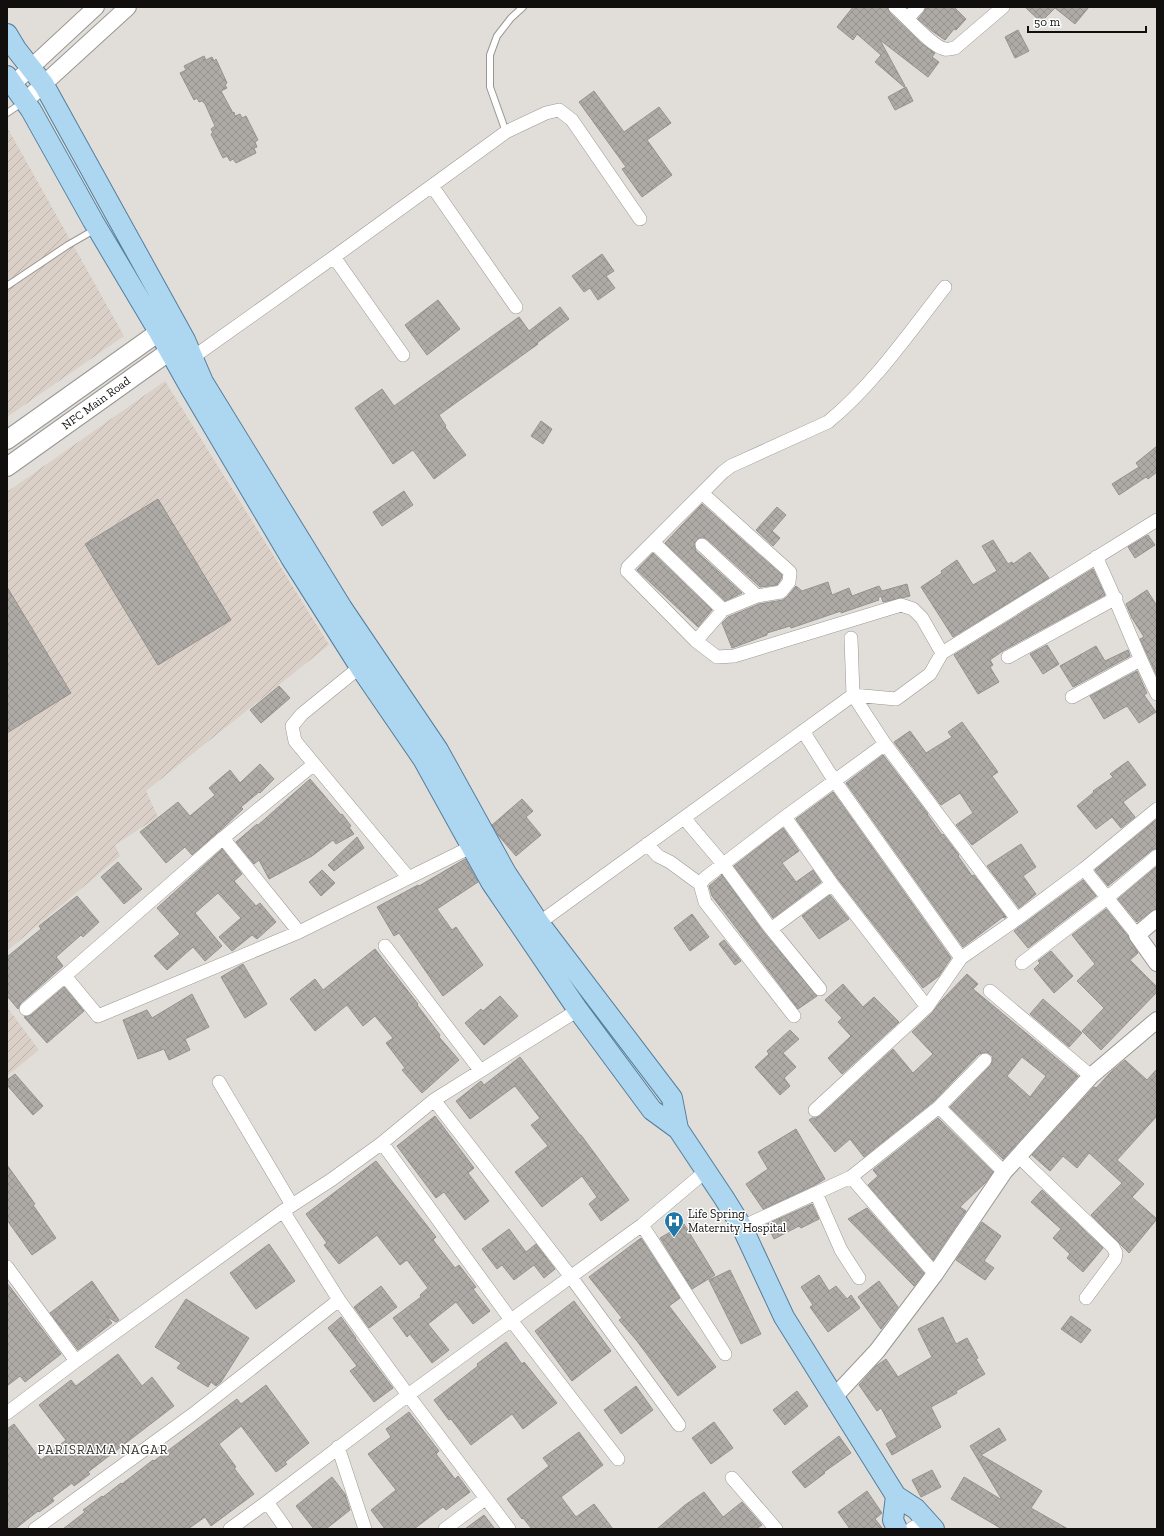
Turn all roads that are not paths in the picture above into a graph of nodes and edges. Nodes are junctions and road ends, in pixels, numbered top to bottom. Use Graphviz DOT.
graph roads {
  1 [pos="96,7"];
  2 [pos="128,7"];
  3 [pos="523,7"];
  4 [pos="895,7"];
  5 [pos="918,7"];
  6 [pos="1003,7"];
  7 [pos="908,18"];
  8 [pos="11,45"];
  9 [pos="31,68"];
  10 [pos="10,81"];
  11 [pos="44,85"];
  12 [pos="25,101"];
  13 [pos="7,113"];
  14 [pos="506,132"];
  15 [pos="432,186"];
  16 [pos="640,219"];
  17 [pos="97,228"];
  18 [pos="334,257"];
  19 [pos="7,286"];
  20 [pos="945,287"];
  21 [pos="516,307"];
  22 [pos="167,327"];
  23 [pos="182,349"];
  24 [pos="403,355"];
  25 [pos="7,440"];
  26 [pos="7,467"];
  27 [pos="702,492"];
  28 [pos="1157,520"];
  29 [pos="653,542"];
  30 [pos="702,545"];
  31 [pos="1096,557"];
  32 [pos="757,596"];
  33 [pos="1116,598"];
  34 [pos="724,610"];
  35 [pos="851,638"];
  36 [pos="696,641"];
  37 [pos="942,653"];
  38 [pos="1008,657"];
  39 [pos="1140,660"];
  40 [pos="360,667"];
  41 [pos="1157,694"];
  42 [pos="853,695"];
  43 [pos="1072,697"];
  44 [pos="803,731"];
  45 [pos="885,744"];
  46 [pos="313,765"];
  47 [pos="834,780"];
  48 [pos="1157,809"];
  49 [pos="785,816"];
  50 [pos="684,818"];
  51 [pos="223,838"];
  52 [pos="647,844"];
  53 [pos="471,847"];
  54 [pos="1157,856"];
  55 [pos="723,864"];
  56 [pos="1084,869"];
  57 [pos="408,877"];
  58 [pos="700,884"];
  59 [pos="832,884"];
  60 [pos="1107,898"];
  61 [pos="1157,918"];
  62 [pos="1017,919"];
  63 [pos="539,923"];
  64 [pos="771,929"];
  65 [pos="299,932"];
  66 [pos="1137,935"];
  67 [pos="385,946"];
  68 [pos="961,958"];
  69 [pos="1022,963"];
  70 [pos="1157,964"];
  71 [pos="65,976"];
  72 [pos="820,989"];
  73 [pos="990,991"];
  74 [pos="926,1007"];
  75 [pos="26,1009"];
  76 [pos="578,1010"];
  77 [pos="794,1016"];
  78 [pos="1157,1020"];
  79 [pos="985,1060"];
  80 [pos="480,1070"];
  81 [pos="1091,1076"];
  82 [pos="219,1082"];
  83 [pos="434,1100"];
  84 [pos="938,1107"];
  85 [pos="815,1110"];
  86 [pos="678,1129"];
  87 [pos="382,1143"];
  88 [pos="1018,1156"];
  89 [pos="706,1171"];
  90 [pos="1004,1172"];
  91 [pos="851,1177"];
  92 [pos="816,1193"];
  93 [pos="287,1208"];
  94 [pos="642,1225"];
  95 [pos="742,1226"];
  96 [pos="7,1267"];
  97 [pos="935,1274"];
  98 [pos="571,1277"];
  99 [pos="859,1278"];
  100 [pos="1086,1298"];
  101 [pos="339,1300"];
  102 [pos="511,1320"];
  103 [pos="725,1354"];
  104 [pos="76,1361"];
  105 [pos="408,1395"];
  106 [pos="834,1396"];
  107 [pos="7,1413"];
  108 [pos="679,1424"];
  109 [pos="338,1447"];
  110 [pos="618,1459"];
  111 [pos="732,1478"];
  112 [pos="896,1496"];
  113 [pos="485,1499"];
  114 [pos="268,1502"];
  115 [pos="924,1526"];
  116 [pos="773,1528"];
  117 [pos="35,1529"];
  118 [pos="230,1529"];
  119 [pos="286,1529"];
  120 [pos="365,1529"];
  121 [pos="445,1529"];
  122 [pos="509,1529"];
  123 [pos="897,1529"];
  1 -- 9 [label="street"];
  2 -- 11 [label="street"];
  3 -- 14 [label="lane"];
  4 -- 7 [label="street"];
  5 -- 7 [label="street"];
  6 -- 7 [label="street"];
  8 -- 9 [label="main road"];
  9 -- 10 [label="street"];
  9 -- 11 [label="main road"];
  10 -- 12 [label="main road"];
  11 -- 12 [label="street"];
  11 -- 22 [label="main road"];
  12 -- 13 [label="lane"];
  12 -- 17 [label="main road"];
  14 -- 15 [label="street"];
  14 -- 16 [label="street"];
  15 -- 18 [label="street"];
  15 -- 21 [label="street"];
  17 -- 19 [label="lane"];
  17 -- 22 [label="main road"];
  18 -- 23 [label="street"];
  18 -- 24 [label="street"];
  20 -- 27 [label="street"];
  22 -- 23 [label="main road"];
  22 -- 25 [label="main road, NFC Main Road"];
  23 -- 26 [label="main road, NFC Main Road"];
  23 -- 40 [label="main road"];
  23 -- 63 [label="main road"];
  27 -- 29 [label="street"];
  27 -- 32 [label="street"];
  28 -- 31 [label="street"];
  29 -- 34 [label="street"];
  29 -- 36 [label="street"];
  30 -- 32 [label="street"];
  31 -- 33 [label="street"];
  31 -- 37 [label="street"];
  32 -- 34 [label="street"];
  33 -- 38 [label="street"];
  33 -- 39 [label="street"];
  34 -- 36 [label="street"];
  35 -- 42 [label="street"];
  36 -- 37 [label="street"];
  37 -- 42 [label="street"];
  39 -- 41 [label="street"];
  39 -- 43 [label="street"];
  40 -- 46 [label="street"];
  40 -- 53 [label="main road"];
  42 -- 44 [label="street"];
  42 -- 45 [label="street"];
  44 -- 47 [label="street"];
  44 -- 50 [label="street"];
  45 -- 47 [label="street"];
  45 -- 62 [label="street"];
  46 -- 51 [label="street"];
  46 -- 57 [label="street"];
  47 -- 49 [label="street"];
  47 -- 68 [label="street"];
  48 -- 56 [label="street"];
  49 -- 55 [label="street"];
  49 -- 59 [label="street"];
  50 -- 52 [label="street"];
  50 -- 55 [label="street"];
  51 -- 65 [label="street"];
  51 -- 71 [label="street"];
  52 -- 58 [label="street"];
  52 -- 63 [label="street"];
  53 -- 57 [label="street"];
  53 -- 76 [label="main road"];
  54 -- 60 [label="street"];
  55 -- 58 [label="street"];
  55 -- 64 [label="street"];
  56 -- 60 [label="street"];
  56 -- 62 [label="street"];
  57 -- 65 [label="street"];
  58 -- 77 [label="street"];
  59 -- 64 [label="street"];
  59 -- 74 [label="street"];
  60 -- 66 [label="street"];
  60 -- 69 [label="street"];
  61 -- 66 [label="street"];
  62 -- 68 [label="street"];
  63 -- 86 [label="main road"];
  64 -- 72 [label="street"];
  65 -- 71 [label="street"];
  66 -- 70 [label="street"];
  67 -- 80 [label="street"];
  68 -- 74 [label="street"];
  71 -- 75 [label="street"];
  73 -- 81 [label="street"];
  74 -- 85 [label="street"];
  76 -- 80 [label="street"];
  76 -- 86 [label="main road"];
  78 -- 81 [label="street"];
  79 -- 84 [label="street"];
  80 -- 83 [label="street"];
  81 -- 88 [label="street"];
  82 -- 93 [label="street"];
  83 -- 87 [label="street"];
  83 -- 98 [label="street"];
  84 -- 90 [label="street"];
  84 -- 91 [label="street"];
  86 -- 89 [label="main road"];
  87 -- 93 [label="street"];
  87 -- 102 [label="street"];
  88 -- 90 [label="street"];
  88 -- 100 [label="street"];
  89 -- 94 [label="street"];
  89 -- 95 [label="main road"];
  90 -- 97 [label="street"];
  91 -- 92 [label="street"];
  91 -- 97 [label="street"];
  92 -- 95 [label="street"];
  92 -- 99 [label="street"];
  93 -- 101 [label="street"];
  93 -- 104 [label="street"];
  94 -- 98 [label="street"];
  94 -- 103 [label="street"];
  95 -- 106 [label="main road"];
  96 -- 104 [label="street"];
  97 -- 106 [label="street"];
  98 -- 102 [label="street"];
  98 -- 108 [label="street"];
  101 -- 105 [label="street"];
  101 -- 117 [label="street"];
  102 -- 105 [label="street"];
  102 -- 110 [label="street"];
  104 -- 107 [label="street"];
  105 -- 109 [label="street"];
  105 -- 113 [label="street"];
  106 -- 112 [label="main road"];
  109 -- 114 [label="street"];
  109 -- 120 [label="street"];
  111 -- 116 [label="street"];
  112 -- 115 [label="main road"];
  112 -- 123 [label="main road"];
  113 -- 121 [label="street"];
  113 -- 122 [label="street"];
  114 -- 118 [label="street"];
  114 -- 119 [label="street"];
}
